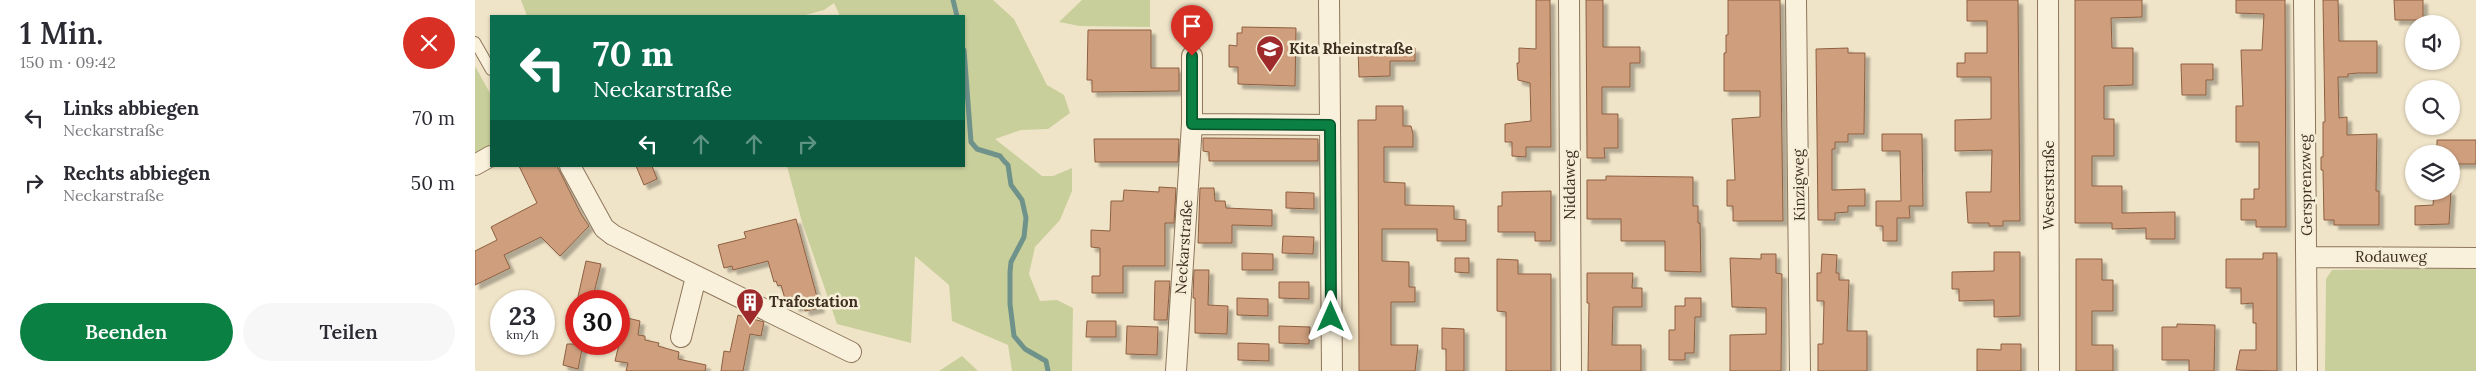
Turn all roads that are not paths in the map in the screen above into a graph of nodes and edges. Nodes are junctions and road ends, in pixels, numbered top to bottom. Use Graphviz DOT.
graph roads {
  1 [pos="1329,0"];
  2 [pos="1569,0"];
  3 [pos="1796,0"];
  4 [pos="2047,0"];
  5 [pos="2305,0"];
  6 [pos="475,42"];
  7 [pos="1192,56"];
  8 [pos="490,68"];
  9 [pos="1192,124"];
  10 [pos="1330,125"];
  11 [pos="490,157"];
  12 [pos="475,165"];
  13 [pos="571,167"];
  14 [pos="2307,257"];
  15 [pos="2476,258"];
  16 [pos="696,277"];
  17 [pos="681,337"];
  18 [pos="851,352"];
  19 [pos="1176,371"];
  20 [pos="1331,371"];
  21 [pos="1571,371"];
  22 [pos="1800,371"];
  23 [pos="2049,371"];
  24 [pos="2307,371"];
  1 -- 10 [label="street"];
  2 -- 21 [label="street, Niddaweg"];
  3 -- 22 [label="street, Kinzigweg"];
  4 -- 23 [label="street, Weserstraße"];
  5 -- 14 [label="street, Gersprenzweg"];
  6 -- 8 [label="lane"];
  7 -- 9 [label="street, Neckarstraße"];
  9 -- 10 [label="street"];
  9 -- 19 [label="street, Neckarstraße"];
  10 -- 20 [label="street"];
  11 -- 12 [label="street"];
  13 -- 16 [label="street"];
  14 -- 15 [label="street, Rodauweg"];
  14 -- 24 [label="street, Gersprenzweg"];
  16 -- 17 [label="street"];
  16 -- 18 [label="street"];
}
